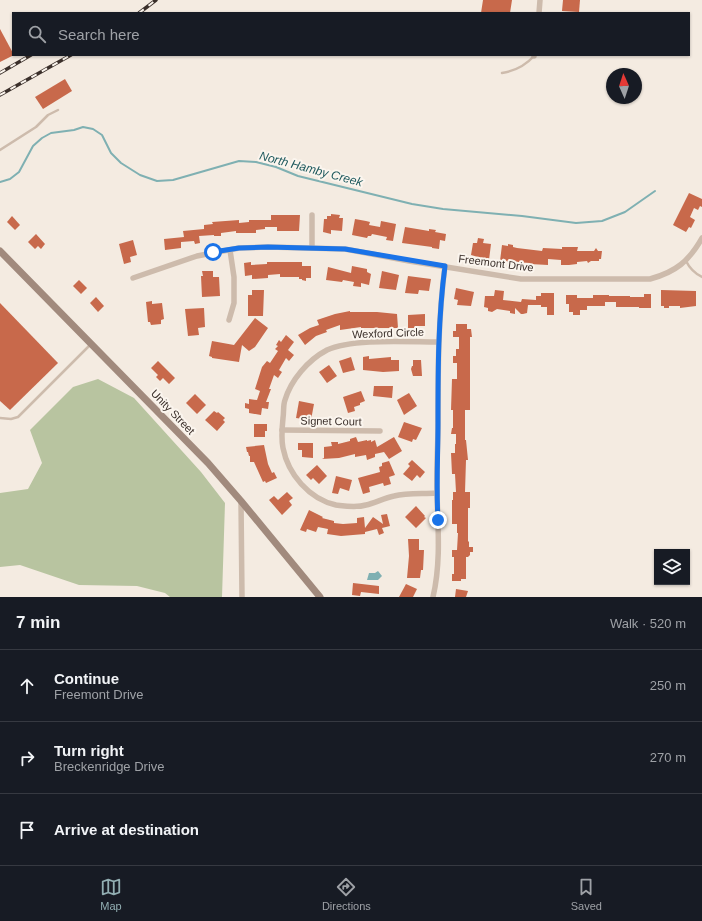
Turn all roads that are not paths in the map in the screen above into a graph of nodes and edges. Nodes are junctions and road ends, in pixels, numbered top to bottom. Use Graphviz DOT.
graph roads {
  1 [pos="540,0"];
  2 [pos="539,12"];
  3 [pos="533,56"];
  4 [pos="502,74"];
  5 [pos="58,110"];
  6 [pos="0,150"];
  7 [pos="312,215"];
  8 [pos="702,238"];
  9 [pos="312,248"];
  10 [pos="230,250"];
  11 [pos="0,251"];
  12 [pos="686,261"];
  13 [pos="445,266"];
  14 [pos="702,277"];
  15 [pos="133,278"];
  16 [pos="229,320"];
  17 [pos="438,342"];
  18 [pos="92,344"];
  19 [pos="0,418"];
  20 [pos="282,430"];
  21 [pos="380,431"];
  22 [pos="436,493"];
  23 [pos="241,501"];
  24 [pos="242,597"];
  25 [pos="320,597"];
  26 [pos="433,597"];
  1 -- 2 [label="street"];
  3 -- 4 [label="lane"];
  5 -- 6 [label="lane"];
  7 -- 9 [label="street"];
  8 -- 12 [label="street, Freemont Drive"];
  9 -- 10 [label="street, Freemont Drive"];
  9 -- 13 [label="street, Freemont Drive"];
  10 -- 15 [label="street, Freemont Drive"];
  10 -- 16 [label="street"];
  11 -- 18 [label="street, Unity Street"];
  12 -- 13 [label="street, Freemont Drive"];
  12 -- 14 [label="lane"];
  13 -- 17 [label="street"];
  17 -- 20 [label="street, Wexford Circle"];
  17 -- 22 [label="street"];
  18 -- 19 [label="lane"];
  18 -- 23 [label="street, Unity Street"];
  20 -- 21 [label="street, Signet Court"];
  20 -- 22 [label="street, Wexford Circle"];
  22 -- 26 [label="street"];
  23 -- 24 [label="street"];
  23 -- 25 [label="street, Unity Street"];
}
